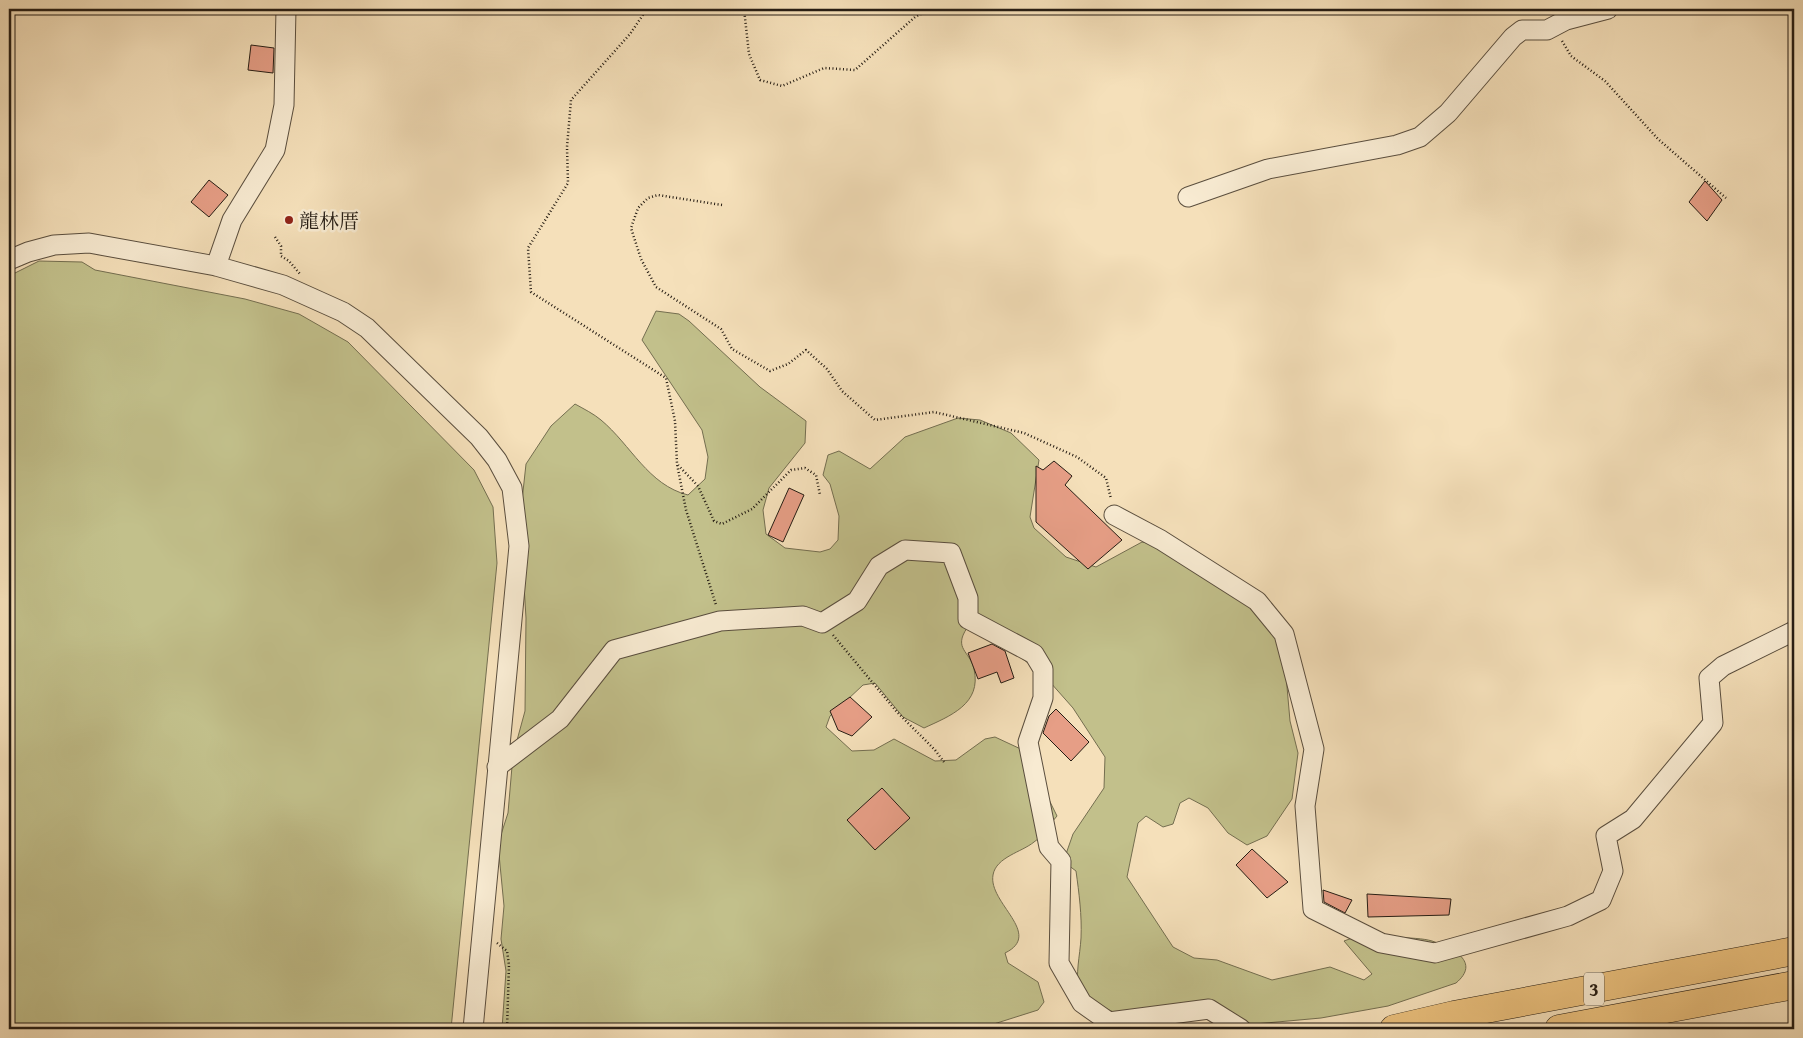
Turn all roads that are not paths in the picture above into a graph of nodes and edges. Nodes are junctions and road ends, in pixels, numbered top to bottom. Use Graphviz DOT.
graph roads {
  1 [pos="286,9"];
  2 [pos="1608,9"];
  3 [pos="1188,198"];
  4 [pos="9,260"];
  5 [pos="216,266"];
  6 [pos="1114,515"];
  7 [pos="1794,631"];
  8 [pos="497,767"];
  9 [pos="1794,951"];
  10 [pos="1794,985"];
  11 [pos="473,1029"];
  12 [pos="1241,1029"];
  13 [pos="1394,1029"];
  14 [pos="1559,1029"];
  1 -- 5 [label="street"];
  2 -- 3 [label="street"];
  4 -- 5 [label="street"];
  5 -- 8 [label="street"];
  6 -- 7 [label="street"];
  8 -- 11 [label="street"];
  8 -- 12 [label="street"];
  9 -- 13 [label="highway, 3"];
  10 -- 14 [label="highway, 3"];
}
